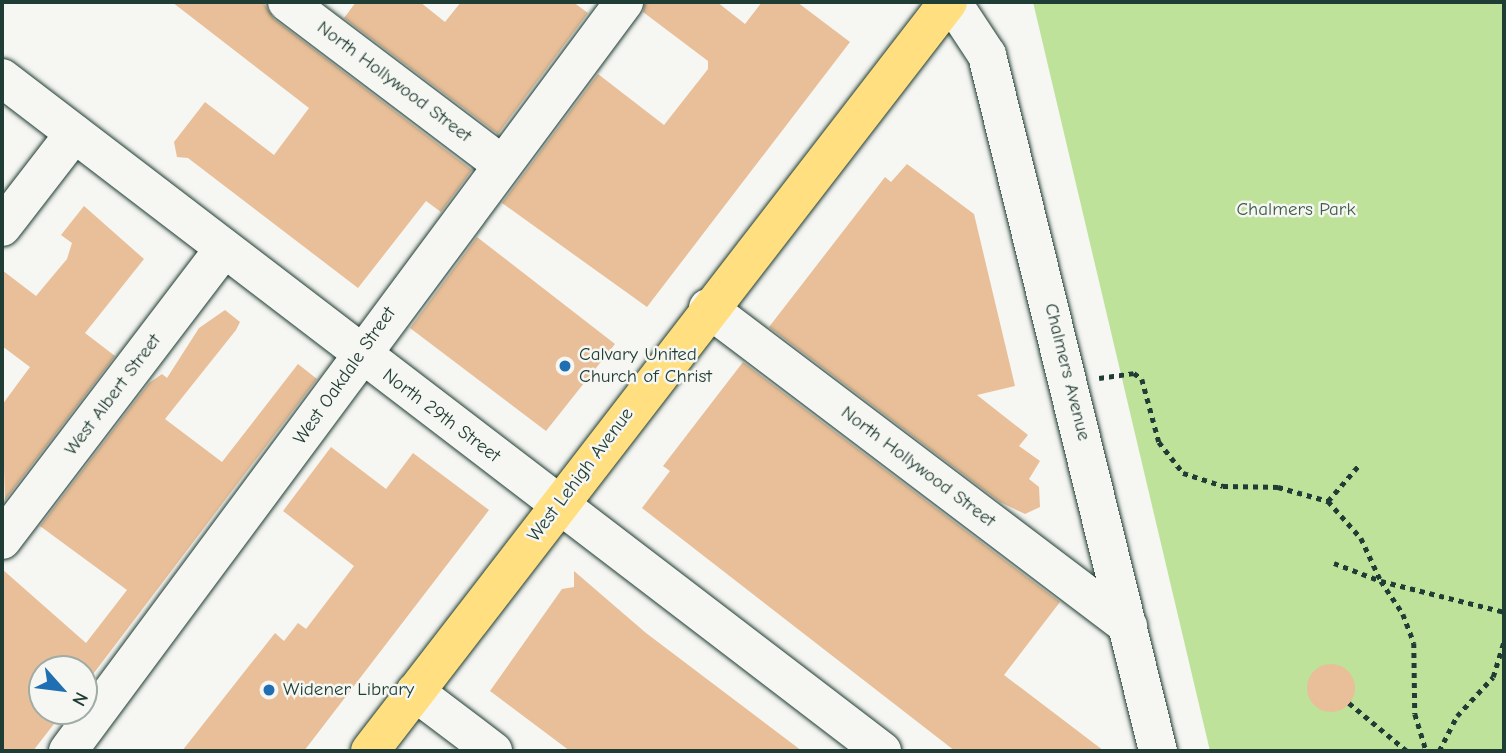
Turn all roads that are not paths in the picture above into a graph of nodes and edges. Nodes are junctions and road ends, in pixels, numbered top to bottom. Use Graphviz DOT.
graph roads {
  1 [pos="287,2"];
  2 [pos="950,2"];
  3 [pos="610,7"];
  4 [pos="2,78"];
  5 [pos="74,134"];
  6 [pos="500,163"];
  7 [pos="2,227"];
  8 [pos="224,249"];
  9 [pos="708,307"];
  10 [pos="364,356"];
  11 [pos="558,505"];
  12 [pos="2,541"];
  13 [pos="1128,626"];
  14 [pos="415,692"];
  15 [pos="68,751"];
  16 [pos="370,751"];
  17 [pos="493,751"];
  18 [pos="882,751"];
  19 [pos="1158,751"];
  1 -- 6 [label="street, North Hollywood Street"];
  2 -- 9 [label="main road, West Lehigh Avenue"];
  2 -- 13 [label="street, Chalmers Avenue"];
  3 -- 6 [label="street, West Oakdale Street"];
  4 -- 5 [label="street, North 29th Street"];
  5 -- 7 [label="street"];
  5 -- 8 [label="street, North 29th Street"];
  6 -- 10 [label="street, West Oakdale Street"];
  8 -- 10 [label="street, North 29th Street"];
  8 -- 12 [label="street, West Albert Street"];
  9 -- 11 [label="main road, West Lehigh Avenue"];
  9 -- 13 [label="street, North Hollywood Street"];
  10 -- 11 [label="street, North 29th Street"];
  10 -- 15 [label="street, West Oakdale Street"];
  11 -- 14 [label="main road, West Lehigh Avenue"];
  11 -- 18 [label="street, North 29th Street"];
  13 -- 19 [label="street, Chalmers Avenue"];
  14 -- 16 [label="main road, West Lehigh Avenue"];
  14 -- 17 [label="street"];
}
